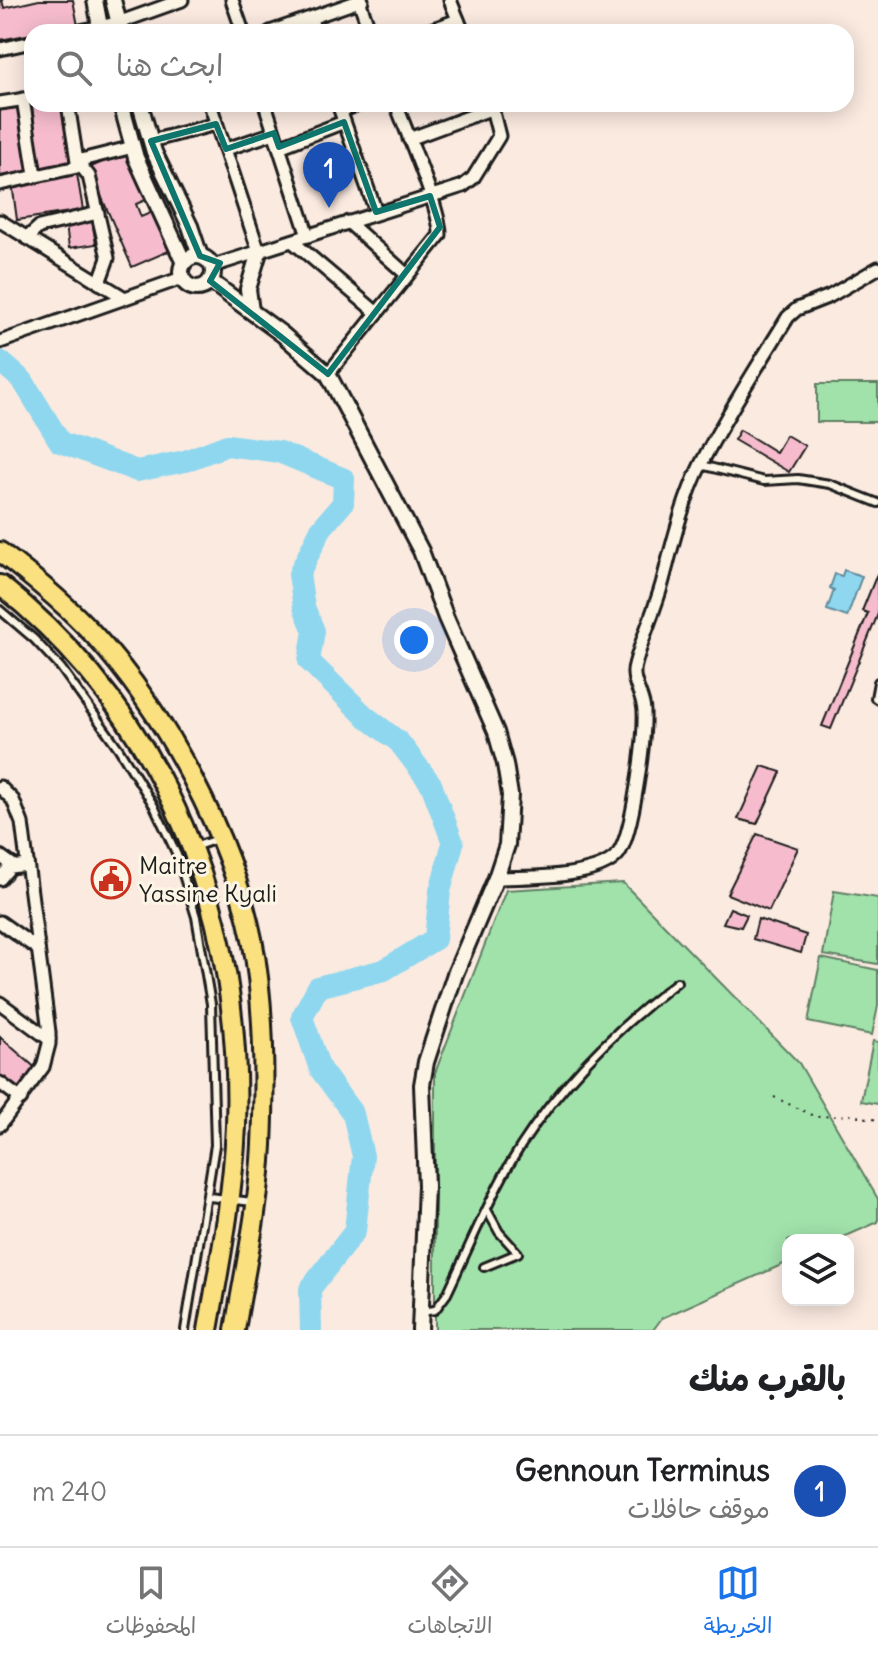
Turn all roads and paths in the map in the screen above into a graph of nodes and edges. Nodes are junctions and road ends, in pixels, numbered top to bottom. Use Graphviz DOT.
graph roads {
  1 [pos="95,0"];
  2 [pos="113,0"];
  3 [pos="182,0"];
  4 [pos="232,0"];
  5 [pos="360,0"];
  6 [pos="450,0"];
  7 [pos="311,19"];
  8 [pos="458,20"];
  9 [pos="99,24"];
  10 [pos="119,24"];
  11 [pos="127,24"];
  12 [pos="240,24"];
  13 [pos="295,24"];
  14 [pos="313,24"];
  15 [pos="368,24"];
  16 [pos="447,24"];
  17 [pos="460,24"];
  18 [pos="24,44"];
  19 [pos="0,49"];
  20 [pos="24,99"];
  21 [pos="0,103"];
  22 [pos="29,112"];
  23 [pos="70,112"];
  24 [pos="123,112"];
  25 [pos="142,112"];
  26 [pos="212,112"];
  27 [pos="267,112"];
  28 [pos="341,112"];
  29 [pos="399,112"];
  30 [pos="477,112"];
  31 [pos="493,112"];
  32 [pos="216,124"];
  33 [pos="274,133"];
  34 [pos="409,139"];
  35 [pos="151,141"];
  36 [pos="133,147"];
  37 [pos="279,147"];
  38 [pos="226,149"];
  39 [pos="80,163"];
  40 [pos="35,175"];
  41 [pos="0,184"];
  42 [pos="430,196"];
  43 [pos="376,212"];
  44 [pos="98,213"];
  45 [pos="0,221"];
  46 [pos="348,222"];
  47 [pos="308,236"];
  48 [pos="27,238"];
  49 [pos="292,241"];
  50 [pos="259,252"];
  51 [pos="200,256"];
  52 [pos="878,268"];
  53 [pos="183,270"];
  54 [pos="211,274"];
  55 [pos="407,275"];
  56 [pos="99,283"];
  57 [pos="123,297"];
  58 [pos="251,311"];
  59 [pos="377,313"];
  60 [pos="0,342"];
  61 [pos="328,374"];
  62 [pos="701,465"];
  63 [pos="878,503"];
  64 [pos="1,556"];
  65 [pos="0,585"];
  66 [pos="0,610"];
  67 [pos="878,682"];
  68 [pos="878,700"];
  69 [pos="0,787"];
  70 [pos="221,838"];
  71 [pos="185,851"];
  72 [pos="0,856"];
  73 [pos="27,865"];
  74 [pos="14,866"];
  75 [pos="496,878"];
  76 [pos="0,879"];
  77 [pos="0,922"];
  78 [pos="38,949"];
  79 [pos="677,982"];
  80 [pos="0,1003"];
  81 [pos="49,1039"];
  82 [pos="0,1083"];
  83 [pos="774,1097"];
  84 [pos="21,1099"];
  85 [pos="878,1120"];
  86 [pos="0,1125"];
  87 [pos="209,1197"];
  88 [pos="230,1198"];
  89 [pos="256,1202"];
  90 [pos="487,1210"];
  91 [pos="484,1267"];
  92 [pos="421,1312"];
  93 [pos="185,1330"];
  94 [pos="208,1330"];
  95 [pos="235,1330"];
  96 [pos="420,1330"];
  1 -- 9 [label="street"];
  2 -- 10 [label="street"];
  3 -- 11 [label="street"];
  4 -- 12 [label="street"];
  5 -- 7 [label="street"];
  5 -- 15 [label="street"];
  6 -- 8 [label="street"];
  7 -- 13 [label="street"];
  7 -- 14 [label="street"];
  8 -- 16 [label="street"];
  8 -- 17 [label="street"];
  18 -- 19 [label="street"];
  20 -- 21 [label="street"];
  22 -- 40 [label="street"];
  23 -- 39 [label="street"];
  24 -- 36 [label="street"];
  25 -- 35 [label="street"];
  26 -- 32 [label="street"];
  27 -- 33 [label="street"];
  28 -- 37 [label="street"];
  28 -- 43 [label="street"];
  29 -- 34 [label="street"];
  30 -- 34 [label="street"];
  31 -- 42 [label="street"];
  32 -- 35 [label="street"];
  32 -- 38 [label="street"];
  33 -- 37 [label="street"];
  33 -- 38 [label="street"];
  34 -- 42 [label="street"];
  35 -- 51 [label="street"];
  36 -- 39 [label="street"];
  36 -- 53 [label="street"];
  37 -- 47 [label="street"];
  38 -- 50 [label="street"];
  39 -- 40 [label="street"];
  39 -- 44 [label="street"];
  40 -- 41 [label="street"];
  42 -- 43 [label="street"];
  42 -- 55 [label="street"];
  43 -- 46 [label="street"];
  44 -- 48 [label="street"];
  44 -- 56 [label="street"];
  45 -- 48 [label="street"];
  46 -- 47 [label="street"];
  46 -- 55 [label="street"];
  47 -- 49 [label="street"];
  48 -- 56 [label="street"];
  49 -- 50 [label="street"];
  49 -- 59 [label="street"];
  50 -- 54 [label="street"];
  50 -- 58 [label="street"];
  51 -- 53 [label="street"];
  51 -- 54 [label="street"];
  52 -- 62 [label="street"];
  53 -- 54 [label="street"];
  53 -- 57 [label="street"];
  54 -- 58 [label="street"];
  55 -- 59 [label="street"];
  56 -- 57 [label="street"];
  57 -- 60 [label="street"];
  58 -- 61 [label="street"];
  59 -- 61 [label="street"];
  61 -- 75 [label="street"];
  62 -- 63 [label="lane"];
  62 -- 75 [label="street"];
  64 -- 70 [label="main road"];
  65 -- 71 [label="main road"];
  66 -- 71 [label="lane"];
  67 -- 68 [label="lane"];
  69 -- 73 [label="street"];
  70 -- 71 [label="lane"];
  70 -- 89 [label="main road"];
  71 -- 87 [label="lane"];
  71 -- 88 [label="main road"];
  72 -- 74 [label="street"];
  73 -- 74 [label="street"];
  73 -- 78 [label="street"];
  74 -- 76 [label="street"];
  75 -- 92 [label="street"];
  77 -- 78 [label="street"];
  78 -- 81 [label="street"];
  79 -- 90 [label="lane"];
  80 -- 81 [label="street"];
  81 -- 84 [label="street"];
  82 -- 84 [label="street"];
  83 -- 85 [label="path"];
  84 -- 86 [label="street"];
  87 -- 88 [label="lane"];
  87 -- 93 [label="lane"];
  88 -- 89 [label="lane"];
  88 -- 94 [label="main road"];
  89 -- 95 [label="main road"];
  90 -- 91 [label="lane"];
  90 -- 92 [label="lane"];
  92 -- 96 [label="street"];
}
